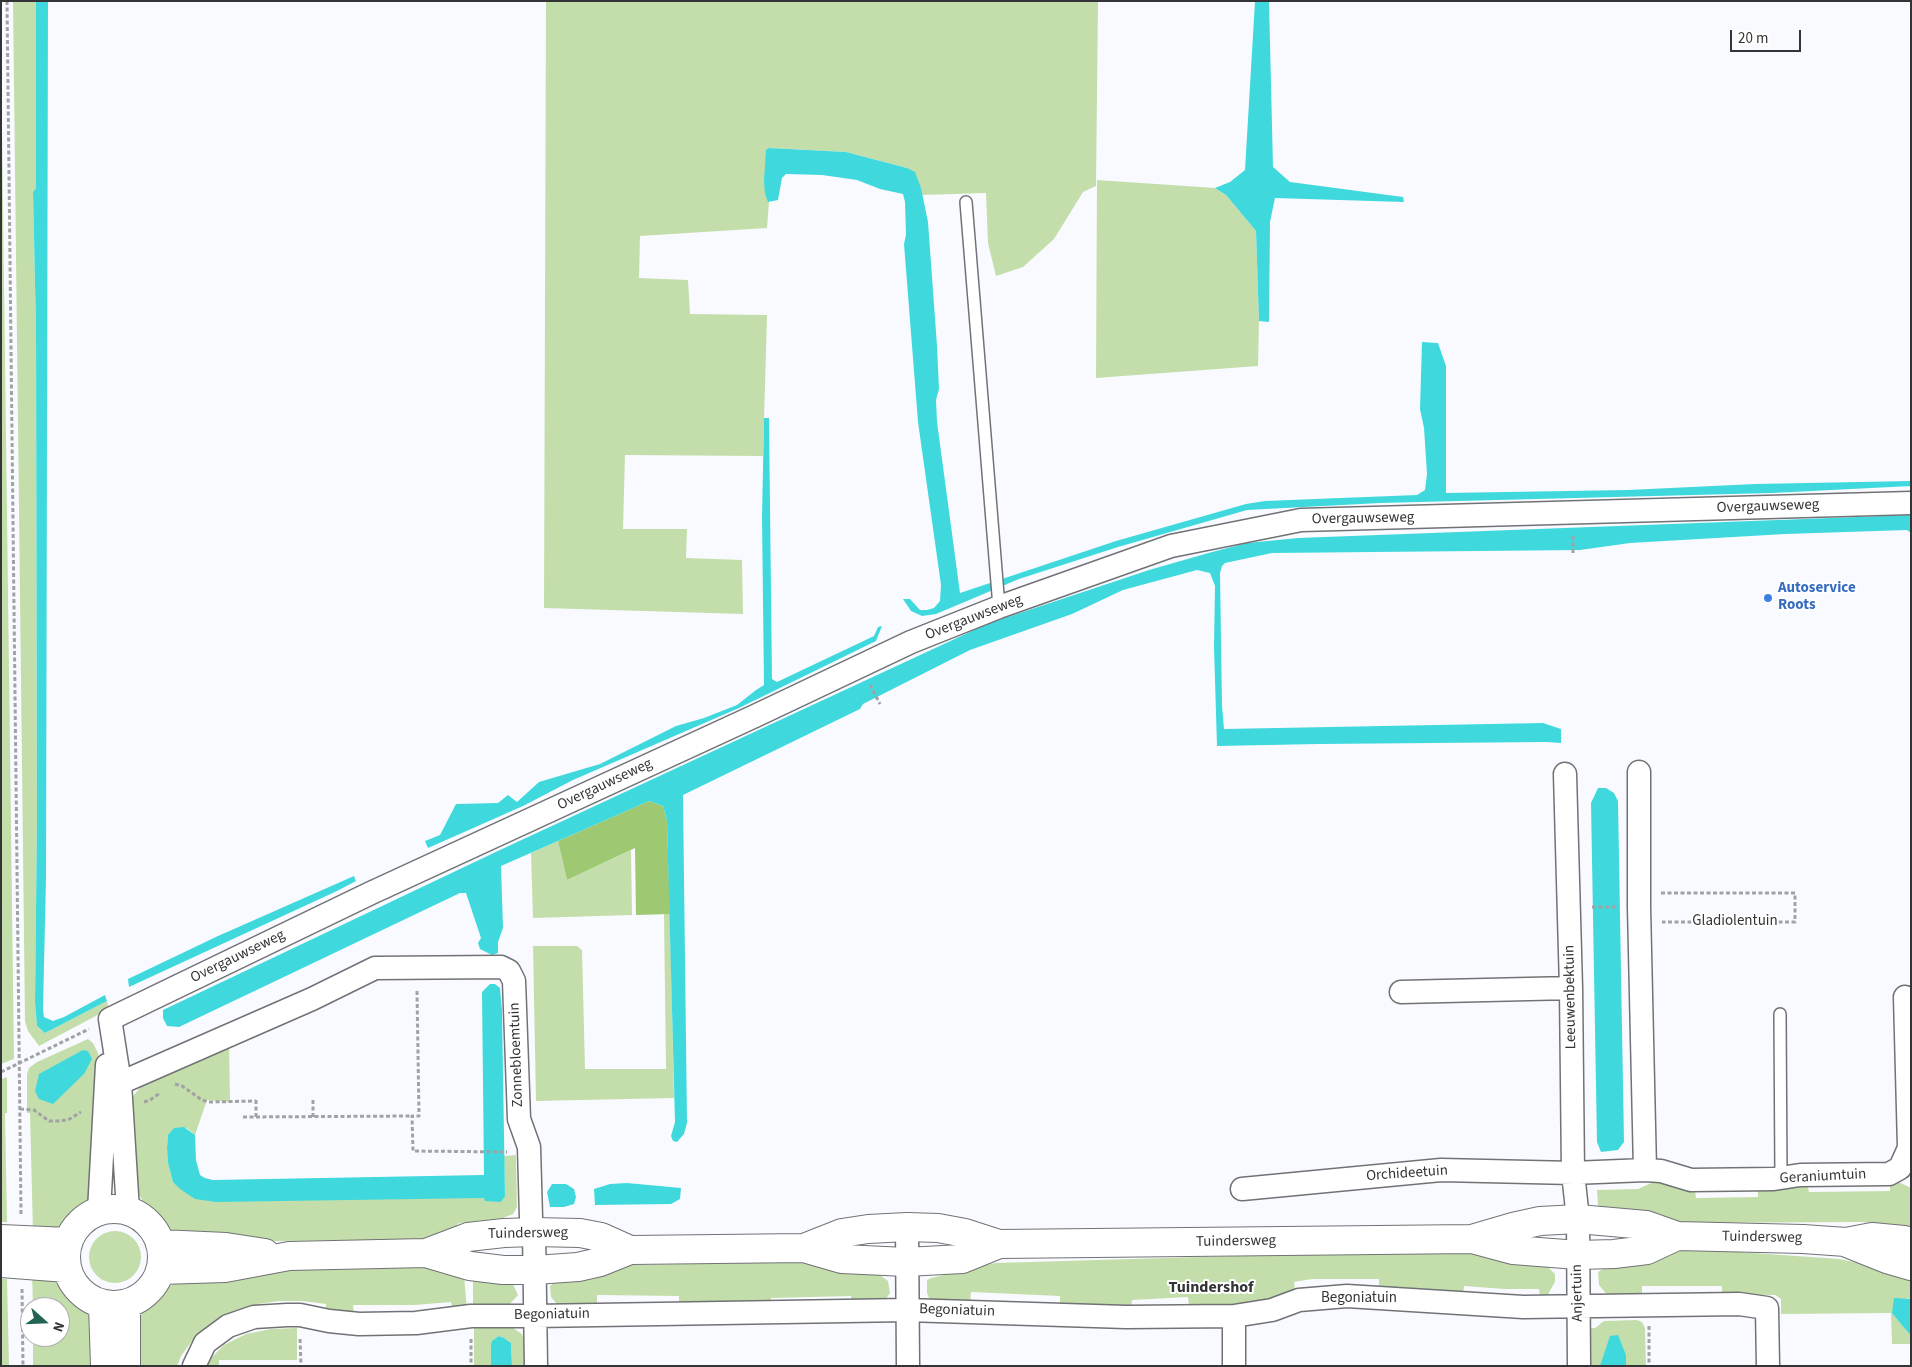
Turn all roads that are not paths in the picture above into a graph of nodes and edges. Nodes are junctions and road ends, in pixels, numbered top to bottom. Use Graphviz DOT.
graph roads {
  1 [pos="966,202"];
  2 [pos="1911,503"];
  3 [pos="998,592"];
  4 [pos="1639,772"];
  5 [pos="1565,774"];
  6 [pos="1571,988"];
  7 [pos="1401,992"];
  8 [pos="1905,997"];
  9 [pos="1780,1014"];
  10 [pos="110,1019"];
  11 [pos="120,1084"];
  12 [pos="1645,1170"];
  13 [pos="1573,1173"];
  14 [pos="1781,1178"];
  15 [pos="1242,1190"];
  16 [pos="99,1211"];
  17 [pos="128,1211"];
  18 [pos="1578,1220"];
  19 [pos="907,1227"];
  20 [pos="534,1232"];
  21 [pos="1678,1236"];
  22 [pos="1,1239"];
  23 [pos="1472,1239"];
  24 [pos="1846,1242"];
  25 [pos="1911,1242"];
  26 [pos="999,1244"];
  27 [pos="804,1248"];
  28 [pos="630,1250"];
  29 [pos="426,1253"];
  30 [pos="67,1255"];
  31 [pos="1578,1255"];
  32 [pos="160,1257"];
  33 [pos="1,1262"];
  34 [pos="906,1262"];
  35 [pos="1911,1266"];
  36 [pos="535,1270"];
  37 [pos="115,1304"];
  38 [pos="1578,1306"];
  39 [pos="907,1310"];
  40 [pos="535,1316"];
  41 [pos="1234,1316"];
  42 [pos="105,1366"];
  43 [pos="126,1366"];
  44 [pos="194,1366"];
  45 [pos="536,1366"];
  46 [pos="908,1366"];
  47 [pos="1234,1366"];
  48 [pos="1579,1366"];
  49 [pos="1768,1366"];
  1 -- 3 [label="lane"];
  2 -- 3 [label="street, Overgauwseweg"];
  3 -- 10 [label="street, Overgauwseweg"];
  4 -- 12 [label="street"];
  5 -- 6 [label="street, Leeuwenbektuin"];
  6 -- 7 [label="street"];
  6 -- 13 [label="street, Leeuwenbektuin"];
  8 -- 14 [label="street, Geraniumtuin"];
  9 -- 14 [label="lane"];
  10 -- 11 [label="street"];
  10 -- 16 [label="street"];
  11 -- 17 [label="street"];
  11 -- 20 [label="street, Zonnebloemtuin"];
  12 -- 13 [label="street, Geraniumtuin"];
  12 -- 14 [label="street, Geraniumtuin"];
  13 -- 15 [label="street, Orchideetuin"];
  13 -- 18 [label="street, Leeuwenbektuin"];
  16 -- 17 [label="main road"];
  16 -- 30 [label="main road"];
  17 -- 32 [label="main road"];
  18 -- 21 [label="main road, Tuindersweg"];
  18 -- 23 [label="main road, Tuindersweg"];
  18 -- 31 [label="street, Anjertuin"];
  19 -- 26 [label="main road, Tuindersweg"];
  19 -- 27 [label="main road, Tuindersweg"];
  19 -- 34 [label="street"];
  20 -- 28 [label="main road, Tuindersweg"];
  20 -- 29 [label="main road, Tuindersweg"];
  20 -- 36 [label="street, Zonnebloemtuin"];
  21 -- 24 [label="main road, Tuindersweg"];
  21 -- 31 [label="main road, Tuindersweg"];
  22 -- 30 [label="main road"];
  23 -- 26 [label="main road, Tuindersweg"];
  23 -- 31 [label="main road, Tuindersweg"];
  24 -- 25 [label="main road, Tuindersweg"];
  24 -- 35 [label="main road, Tuindersweg"];
  26 -- 34 [label="main road, Tuindersweg"];
  27 -- 28 [label="main road, Tuindersweg"];
  27 -- 34 [label="main road, Tuindersweg"];
  28 -- 36 [label="main road, Tuindersweg"];
  29 -- 32 [label="main road, Tuindersweg"];
  29 -- 36 [label="main road, Tuindersweg"];
  30 -- 33 [label="main road"];
  30 -- 37 [label="main road"];
  31 -- 38 [label="street, Anjertuin"];
  32 -- 37 [label="main road"];
  34 -- 39 [label="street"];
  36 -- 40 [label="street, Zonnebloemtuin"];
  37 -- 42 [label="main road"];
  37 -- 43 [label="main road"];
  38 -- 41 [label="street, Begoniatuin"];
  38 -- 48 [label="street, Anjertuin"];
  38 -- 49 [label="street, Begoniatuin"];
  39 -- 40 [label="street, Begoniatuin"];
  39 -- 41 [label="street, Begoniatuin"];
  39 -- 46 [label="street"];
  40 -- 44 [label="street, Begoniatuin"];
  40 -- 45 [label="street, Zonnebloemtuin"];
  41 -- 47 [label="street"];
}
